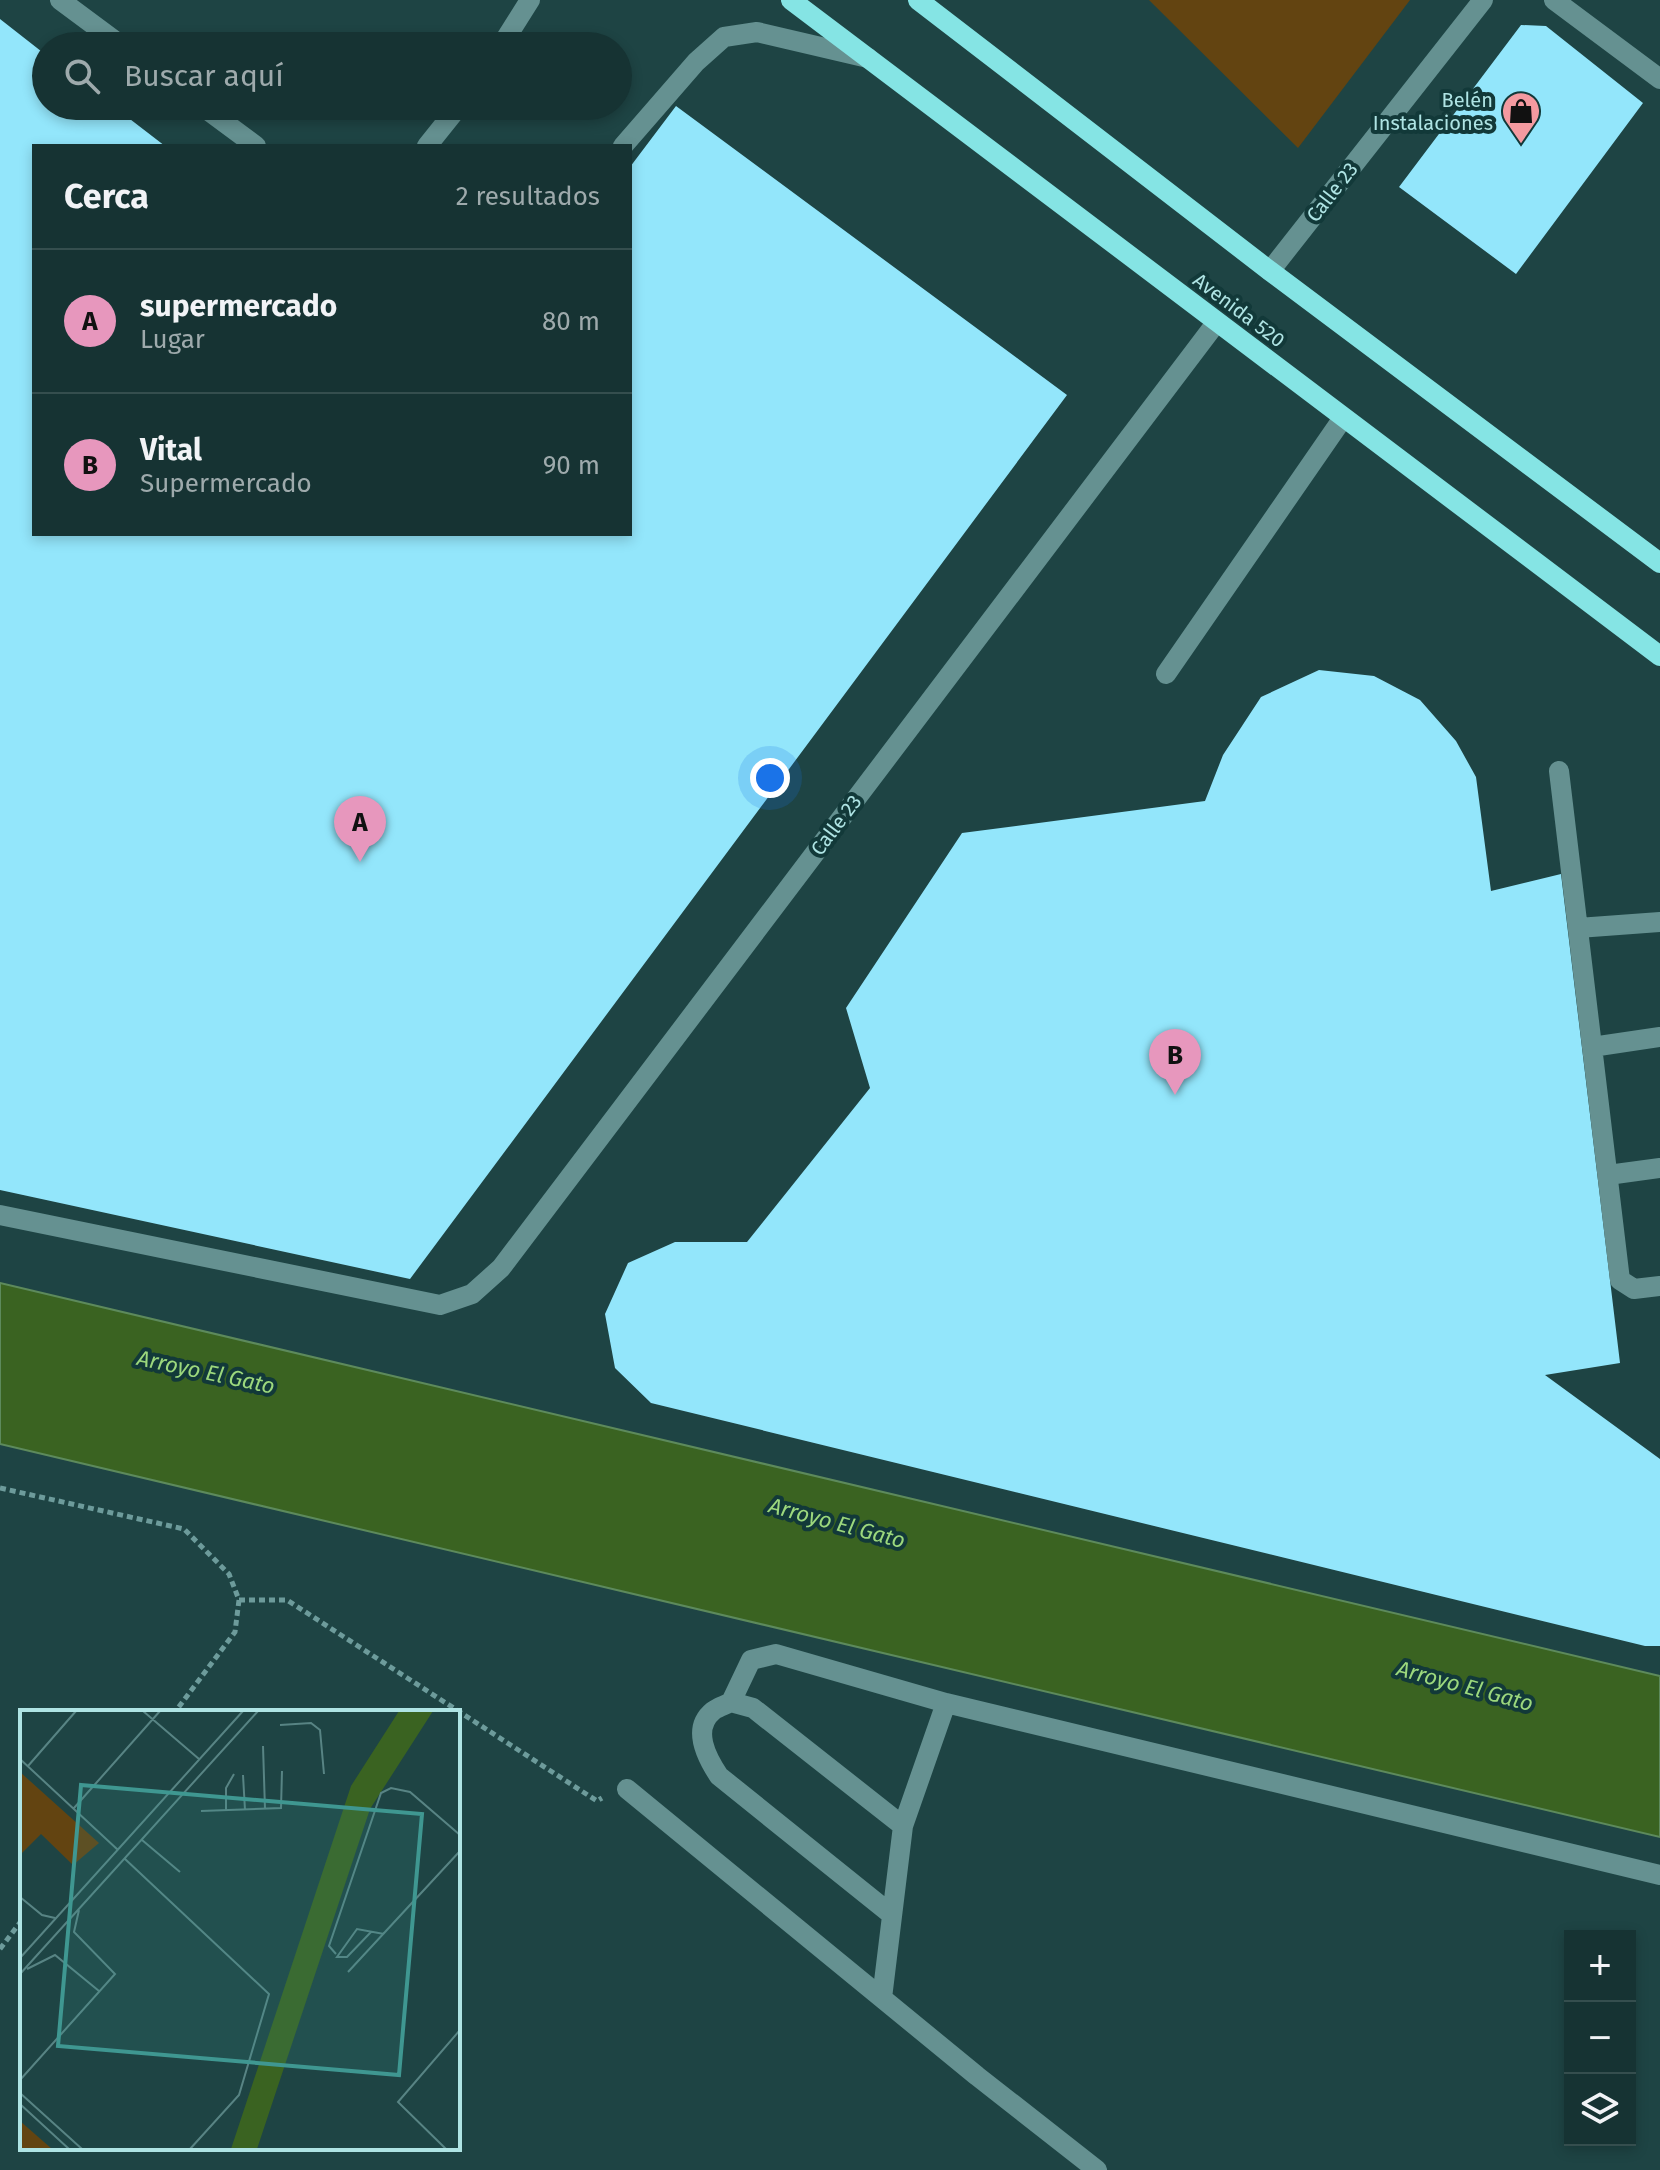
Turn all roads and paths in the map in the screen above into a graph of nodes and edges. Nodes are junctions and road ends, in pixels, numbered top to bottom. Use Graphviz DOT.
graph roads {
  1 [pos="60,0"];
  2 [pos="791,0"];
  3 [pos="918,0"];
  4 [pos="1483,0"];
  5 [pos="1554,0"];
  6 [pos="528,4"];
  7 [pos="103,32"];
  8 [pos="510,32"];
  9 [pos="872,59"];
  10 [pos="1660,79"];
  11 [pos="221,120"];
  12 [pos="448,120"];
  13 [pos="253,144"];
  14 [pos="429,144"];
  15 [pos="625,144"];
  16 [pos="1270,271"];
  17 [pos="1216,323"];
  18 [pos="1343,418"];
  19 [pos="1660,563"];
  20 [pos="1660,656"];
  21 [pos="1166,674"];
  22 [pos="1559,771"];
  23 [pos="1660,922"];
  24 [pos="1578,928"];
  25 [pos="1660,1037"];
  26 [pos="1592,1047"];
  27 [pos="1660,1168"];
  28 [pos="1608,1175"];
  29 [pos="0,1215"];
  30 [pos="1660,1286"];
  31 [pos="0,1488"];
  32 [pos="239,1600"];
  33 [pos="731,1702"];
  34 [pos="946,1703"];
  35 [pos="176,1710"];
  36 [pos="457,1710"];
  37 [pos="460,1712"];
  38 [pos="627,1789"];
  39 [pos="903,1826"];
  40 [pos="1660,1875"];
  41 [pos="892,1915"];
  42 [pos="20,1923"];
  43 [pos="0,1949"];
  44 [pos="882,1998"];
  45 [pos="1097,2170"];
  1 -- 7 [label="street"];
  2 -- 9 [label="main road, Avenida 520"];
  3 -- 16 [label="main road"];
  4 -- 16 [label="street, Calle 23"];
  5 -- 10 [label="street"];
  6 -- 8 [label="street"];
  9 -- 15 [label="street"];
  9 -- 17 [label="main road, Avenida 520"];
  11 -- 13 [label="street"];
  12 -- 14 [label="street"];
  16 -- 19 [label="main road"];
  17 -- 18 [label="main road, Avenida 520"];
  17 -- 29 [label="street, Calle 23"];
  18 -- 20 [label="main road, Avenida 520"];
  18 -- 21 [label="street"];
  22 -- 24 [label="street"];
  23 -- 24 [label="street"];
  24 -- 26 [label="street"];
  25 -- 26 [label="street"];
  26 -- 28 [label="street"];
  27 -- 28 [label="street"];
  28 -- 30 [label="street"];
  31 -- 32 [label="path"];
  32 -- 35 [label="path"];
  32 -- 36 [label="path"];
  33 -- 34 [label="street"];
  33 -- 39 [label="street"];
  33 -- 41 [label="street"];
  34 -- 39 [label="street"];
  34 -- 40 [label="street"];
  37 -- 38 [label="path"];
  38 -- 44 [label="street"];
  39 -- 41 [label="street"];
  41 -- 44 [label="street"];
  42 -- 43 [label="path"];
  44 -- 45 [label="street"];
}
